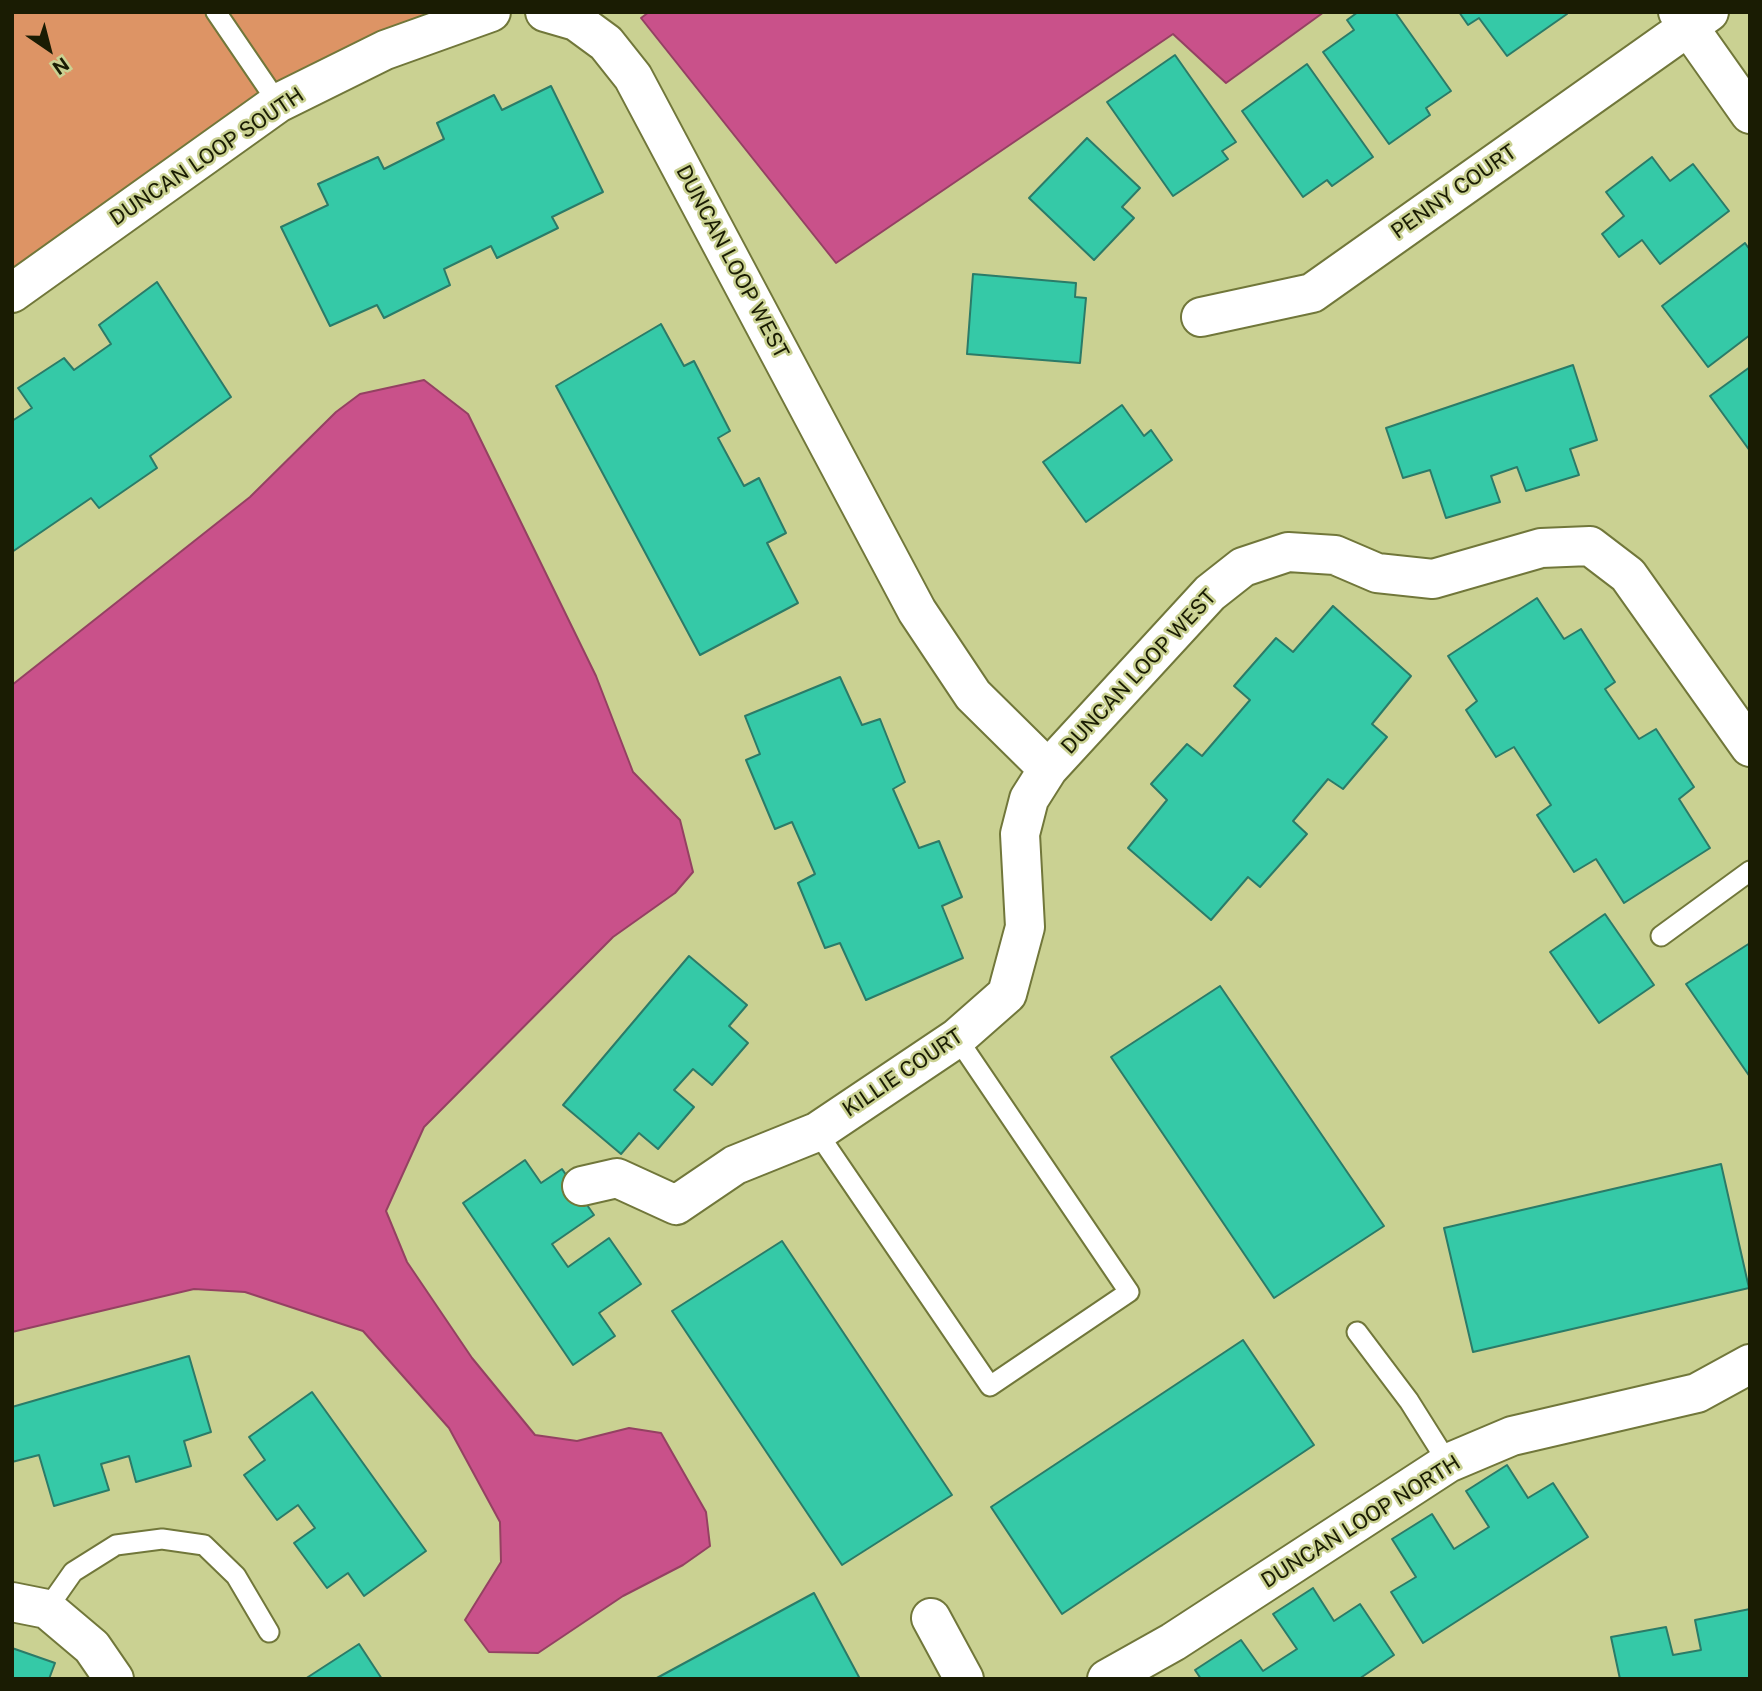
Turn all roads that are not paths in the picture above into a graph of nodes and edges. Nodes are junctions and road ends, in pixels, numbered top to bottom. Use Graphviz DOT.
graph roads {
  1 [pos="216,12"];
  2 [pos="491,12"];
  3 [pos="545,12"];
  4 [pos="1692,17"];
  5 [pos="278,103"];
  6 [pos="1750,114"];
  7 [pos="12,293"];
  8 [pos="1201,317"];
  9 [pos="1750,747"];
  10 [pos="1048,769"];
  11 [pos="1750,871"];
  12 [pos="1661,936"];
  13 [pos="957,1038"];
  14 [pos="817,1132"];
  15 [pos="582,1186"];
  16 [pos="1357,1332"];
  17 [pos="1750,1364"];
  18 [pos="1448,1463"];
  19 [pos="30,1605"];
  20 [pos="932,1618"];
  21 [pos="269,1632"];
  22 [pos="114,1679"];
  23 [pos="964,1679"];
  24 [pos="1107,1679"];
  1 -- 5 [label="lane"];
  2 -- 5 [label="street, DUNCAN LOOP SOUTH"];
  3 -- 10 [label="street, DUNCAN LOOP WEST"];
  4 -- 6 [label="street"];
  4 -- 8 [label="street, PENNY COURT"];
  5 -- 7 [label="street, DUNCAN LOOP SOUTH"];
  9 -- 10 [label="street, DUNCAN LOOP WEST"];
  10 -- 13 [label="street, KILLIE COURT"];
  11 -- 12 [label="lane"];
  13 -- 14 [label="street, KILLIE COURT"];
  13 -- 14 [label="lane"];
  14 -- 15 [label="street, KILLIE COURT"];
  16 -- 18 [label="lane"];
  17 -- 18 [label="street, DUNCAN LOOP NORTH"];
  18 -- 24 [label="street, DUNCAN LOOP NORTH"];
  19 -- 21 [label="lane"];
  19 -- 22 [label="street"];
  20 -- 23 [label="street"];
}
